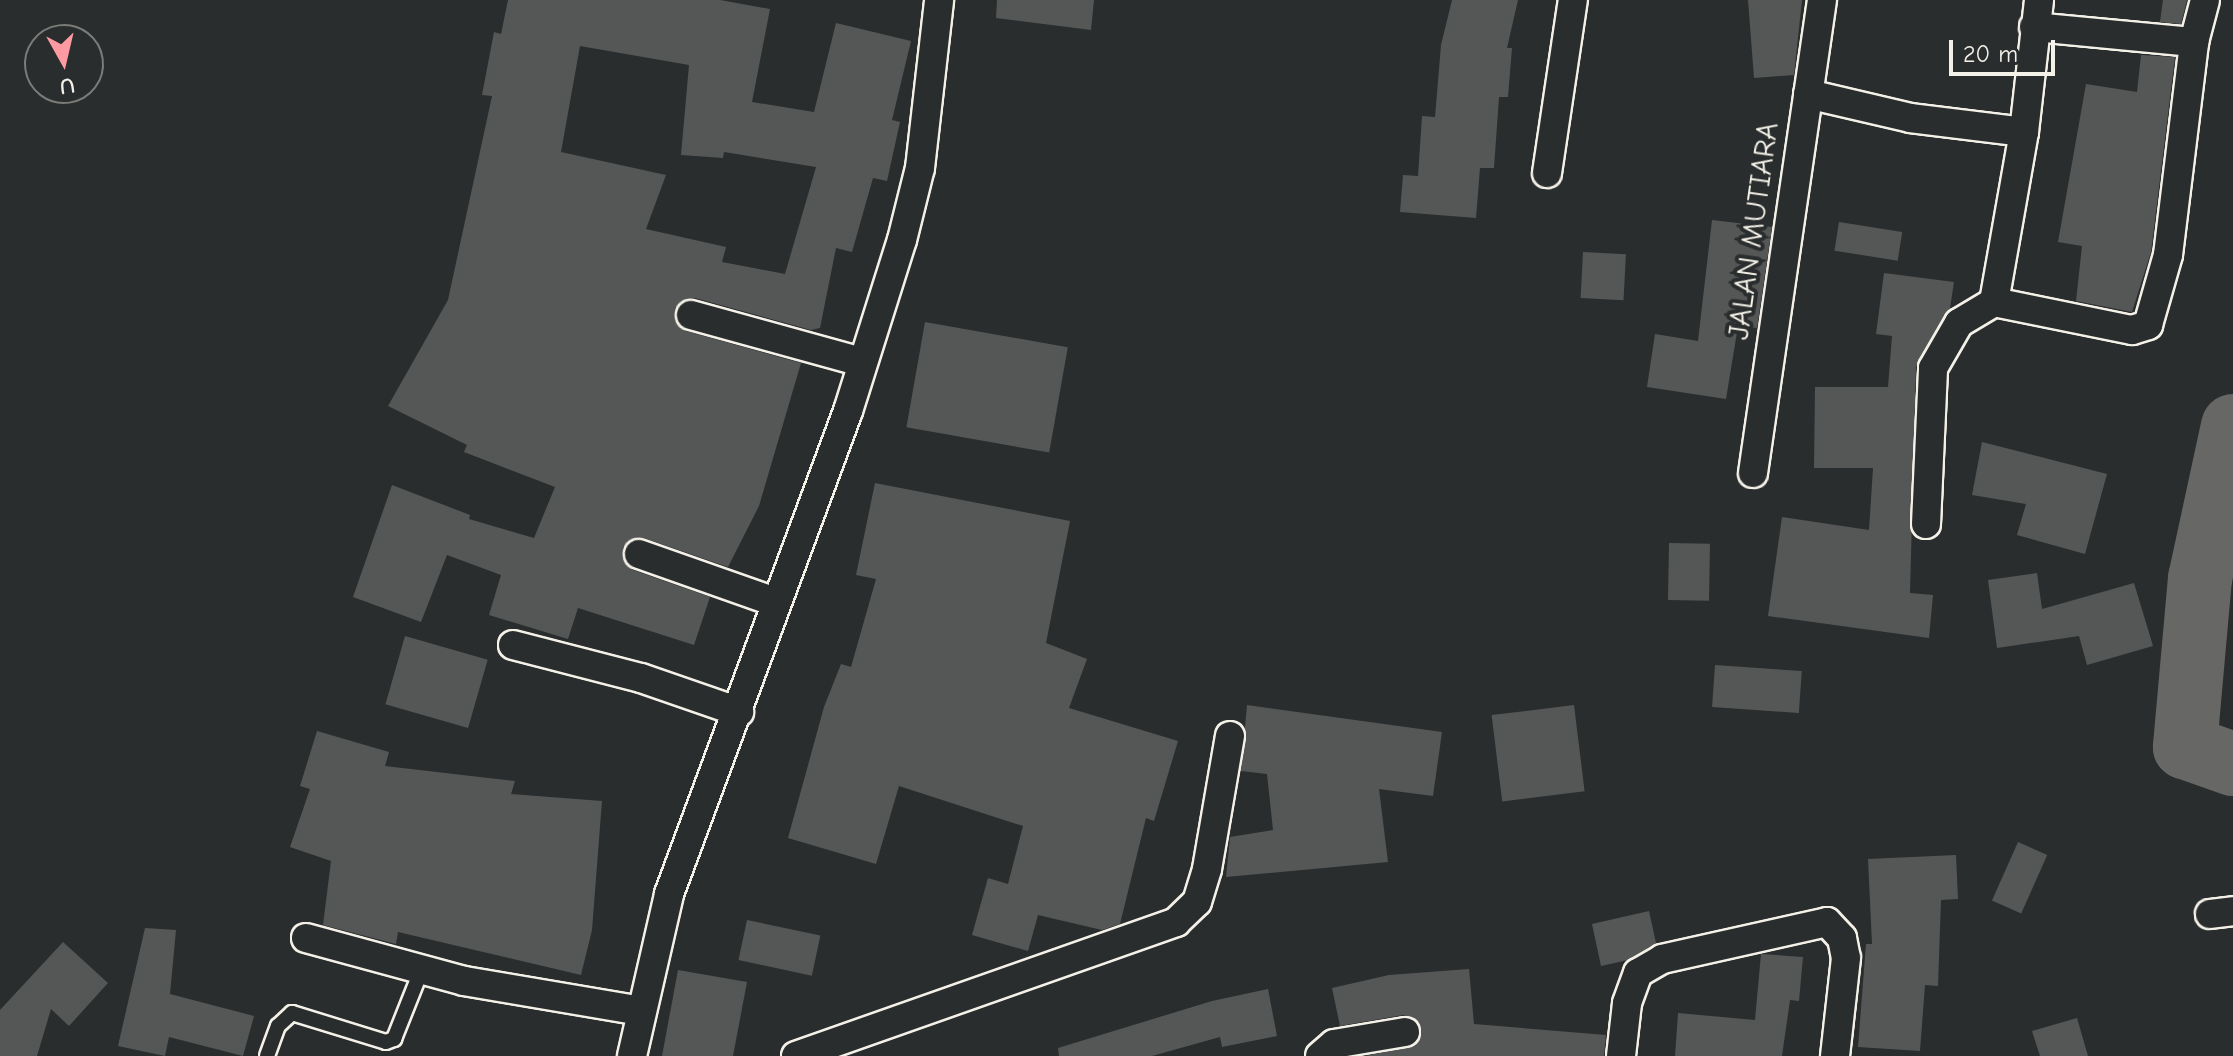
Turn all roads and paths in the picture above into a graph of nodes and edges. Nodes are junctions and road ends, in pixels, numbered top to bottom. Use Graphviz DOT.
graph roads {
  1 [pos="939,0"];
  2 [pos="1573,0"];
  3 [pos="1822,0"];
  4 [pos="2205,0"];
  5 [pos="2037,14"];
  6 [pos="2194,42"];
  7 [pos="1808,94"];
  8 [pos="2024,132"];
  9 [pos="1547,173"];
  10 [pos="1994,302"];
  11 [pos="691,315"];
  12 [pos="862,362"];
  13 [pos="1753,473"];
  14 [pos="1926,524"];
  15 [pos="639,554"];
  16 [pos="775,602"];
  17 [pos="513,645"];
  18 [pos="739,712"];
  19 [pos="1230,736"];
  20 [pos="306,938"];
  21 [pos="421,971"];
  22 [pos="641,1011"];
  23 [pos="1405,1032"];
  24 [pos="267,1056"];
  25 [pos="632,1056"];
  26 [pos="796,1056"];
  27 [pos="1320,1056"];
  28 [pos="1621,1056"];
  29 [pos="1835,1056"];
  1 -- 12 [label="street"];
  2 -- 9 [label="street"];
  3 -- 7 [label="street, JALAN MUTIARA"];
  4 -- 6 [label="street"];
  5 -- 6 [label="street"];
  5 -- 8 [label="street"];
  6 -- 10 [label="street"];
  7 -- 8 [label="street"];
  7 -- 13 [label="street, JALAN MUTIARA"];
  8 -- 10 [label="street"];
  10 -- 14 [label="street"];
  11 -- 12 [label="street"];
  12 -- 16 [label="street"];
  15 -- 16 [label="street"];
  16 -- 18 [label="street"];
  17 -- 18 [label="street"];
  18 -- 22 [label="street"];
  19 -- 26 [label="street"];
  20 -- 21 [label="street"];
  21 -- 22 [label="street"];
  21 -- 24 [label="lane"];
  22 -- 25 [label="street"];
  23 -- 27 [label="street"];
  28 -- 29 [label="street"];
}
